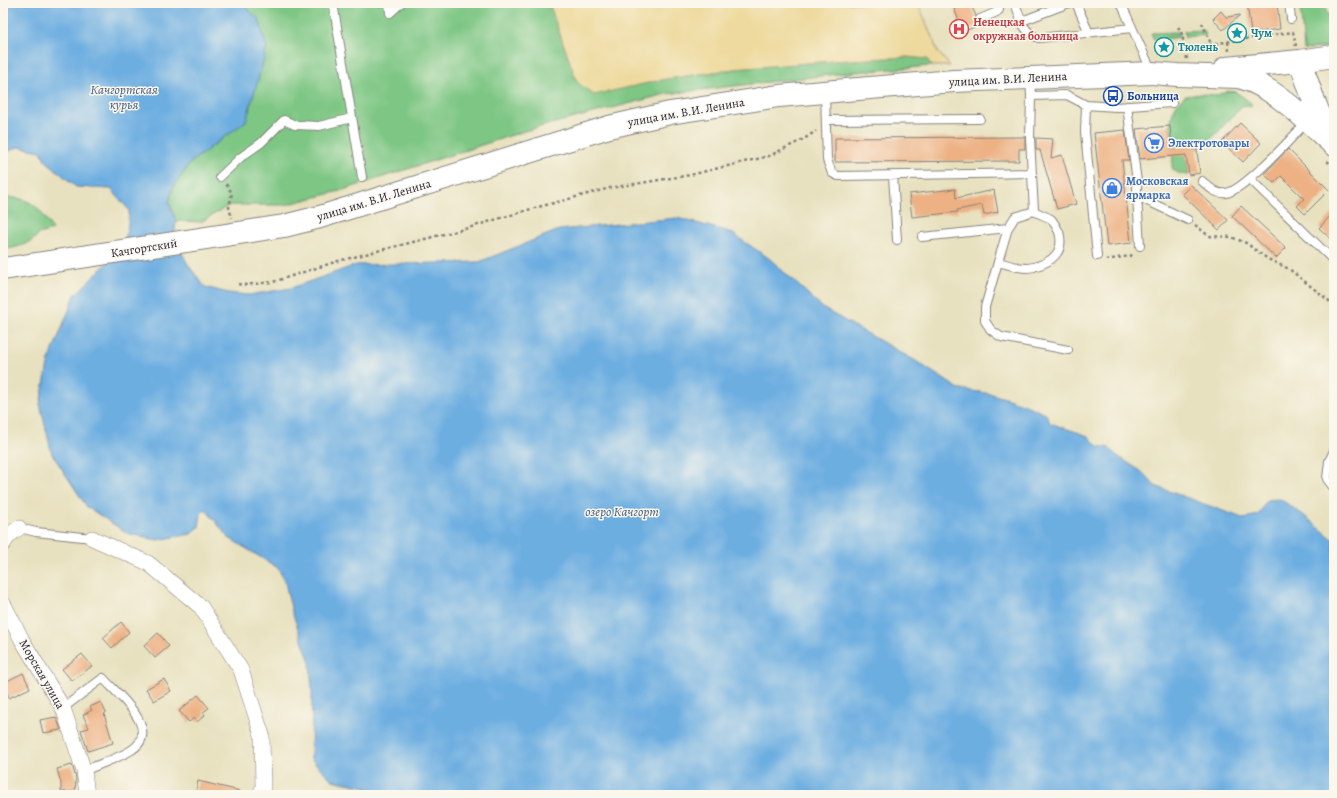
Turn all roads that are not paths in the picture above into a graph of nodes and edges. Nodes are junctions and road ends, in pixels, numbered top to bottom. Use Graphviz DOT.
graph roads {
  1 [pos="333,3"];
  2 [pos="389,3"];
  3 [pos="401,3"];
  4 [pos="998,3"];
  5 [pos="1015,3"];
  6 [pos="1069,3"];
  7 [pos="1076,3"];
  8 [pos="1121,3"];
  9 [pos="1289,3"];
  10 [pos="980,19"];
  11 [pos="1291,19"];
  12 [pos="1022,20"];
  13 [pos="1132,28"];
  14 [pos="1089,33"];
  15 [pos="1334,56"];
  16 [pos="1296,59"];
  17 [pos="1152,73"];
  18 [pos="1030,87"];
  19 [pos="825,92"];
  20 [pos="1086,104"];
  21 [pos="1172,104"];
  22 [pos="1288,105"];
  23 [pos="1127,106"];
  24 [pos="352,118"];
  25 [pos="980,119"];
  26 [pos="826,120"];
  27 [pos="1307,121"];
  28 [pos="1334,140"];
  29 [pos="1334,145"];
  30 [pos="1032,173"];
  31 [pos="893,175"];
  32 [pos="220,177"];
  33 [pos="362,177"];
  34 [pos="1250,178"];
  35 [pos="1202,181"];
  36 [pos="1137,196"];
  37 [pos="1034,211"];
  38 [pos="1188,220"];
  39 [pos="1008,228"];
  40 [pos="234,234"];
  41 [pos="922,237"];
  42 [pos="897,240"];
  43 [pos="1140,246"];
  44 [pos="1097,256"];
  45 [pos="1334,261"];
  46 [pos="998,262"];
  47 [pos="3,269"];
  48 [pos="1068,350"];
  49 [pos="1334,452"];
  50 [pos="1334,488"];
  51 [pos="19,528"];
  52 [pos="92,538"];
  53 [pos="3,544"];
  54 [pos="3,602"];
  55 [pos="63,708"];
  56 [pos="84,771"];
  57 [pos="87,795"];
  58 [pos="260,795"];
  1 -- 24 [label="lane"];
  2 -- 3 [label="lane"];
  4 -- 10 [label="lane"];
  5 -- 12 [label="lane"];
  6 -- 12 [label="lane"];
  7 -- 14 [label="lane"];
  8 -- 13 [label="lane"];
  9 -- 11 [label="lane"];
  12 -- 14 [label="lane"];
  13 -- 14 [label="lane"];
  13 -- 17 [label="lane"];
  15 -- 16 [label="main road"];
  16 -- 17 [label="main road"];
  16 -- 22 [label="main road"];
  16 -- 28 [label="main road"];
  17 -- 18 [label="main road, улица им. В.И. Ленина"];
  17 -- 22 [label="main road"];
  18 -- 19 [label="main road, улица им. В.И. Ленина"];
  18 -- 20 [label="lane"];
  18 -- 30 [label="lane"];
  19 -- 26 [label="lane"];
  19 -- 40 [label="main road, улица им. В.И. Ленина"];
  20 -- 23 [label="lane"];
  20 -- 44 [label="lane"];
  21 -- 23 [label="lane"];
  22 -- 27 [label="main road"];
  23 -- 36 [label="lane"];
  24 -- 32 [label="lane"];
  24 -- 33 [label="lane"];
  25 -- 26 [label="lane"];
  26 -- 31 [label="lane"];
  27 -- 29 [label="main road"];
  27 -- 34 [label="lane"];
  30 -- 31 [label="lane"];
  30 -- 37 [label="lane"];
  31 -- 42 [label="lane"];
  34 -- 35 [label="lane"];
  34 -- 45 [label="lane"];
  36 -- 38 [label="lane"];
  36 -- 43 [label="lane"];
  37 -- 39 [label="lane"];
  37 -- 46 [label="lane"];
  39 -- 41 [label="lane"];
  39 -- 46 [label="lane"];
  40 -- 47 [label="main road, Качгортский"];
  46 -- 48 [label="lane"];
  49 -- 50 [label="lane"];
  51 -- 52 [label="lane"];
  51 -- 53 [label="street"];
  52 -- 58 [label="street"];
  54 -- 55 [label="street, Морская улица"];
  55 -- 56 [label="street, Морская улица"];
  55 -- 56 [label="lane"];
  56 -- 57 [label="street, Морская улица"];
}
